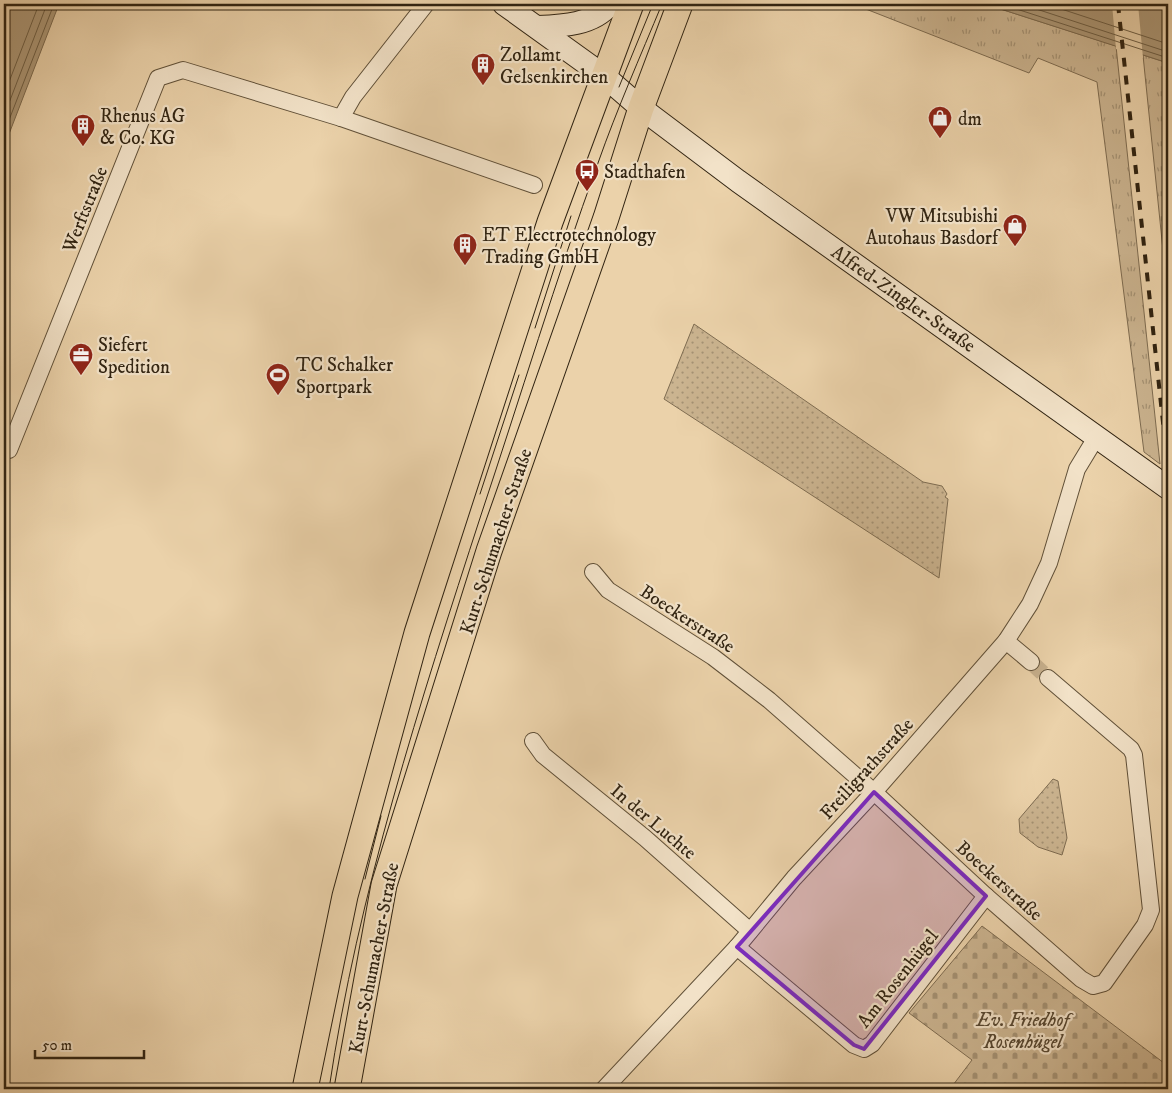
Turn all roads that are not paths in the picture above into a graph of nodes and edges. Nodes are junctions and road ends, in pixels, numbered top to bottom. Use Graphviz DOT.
graph roads {
  1 [pos="426,4"];
  2 [pos="504,4"];
  3 [pos="610,4"];
  4 [pos="631,4"];
  5 [pos="680,4"];
  6 [pos="537,27"];
  7 [pos="604,76"];
  8 [pos="641,108"];
  9 [pos="341,118"];
  10 [pos="534,185"];
  11 [pos="1097,436"];
  12 [pos="9,450"];
  13 [pos="1168,488"];
  14 [pos="593,572"];
  15 [pos="1006,641"];
  16 [pos="1031,662"];
  17 [pos="1048,678"];
  18 [pos="533,741"];
  19 [pos="874,792"];
  20 [pos="986,896"];
  21 [pos="750,931"];
  22 [pos="738,947"];
  23 [pos="305,1089"];
  24 [pos="347,1089"];
  25 [pos="604,1089"];
  1 -- 9 [label="street"];
  2 -- 6 [label="street, Alfred-Zingler-Straße"];
  3 -- 6 [label="street"];
  4 -- 7 [label="main road, Kurt-Schumacher-Straße"];
  5 -- 8 [label="main road, Kurt-Schumacher-Straße"];
  6 -- 7 [label="street, Alfred-Zingler-Straße"];
  7 -- 8 [label="street, Alfred-Zingler-Straße"];
  7 -- 23 [label="main road, Kurt-Schumacher-Straße"];
  8 -- 11 [label="street, Alfred-Zingler-Straße"];
  8 -- 24 [label="main road, Kurt-Schumacher-Straße"];
  9 -- 10 [label="street, Werftstraße"];
  9 -- 12 [label="street, Werftstraße"];
  11 -- 13 [label="street, Alfred-Zingler-Straße"];
  11 -- 15 [label="street, Freiligrathstraße"];
  14 -- 19 [label="street, Boeckerstraße"];
  15 -- 16 [label="street"];
  15 -- 19 [label="street, Freiligrathstraße"];
  17 -- 20 [label="street, Boeckerstraße"];
  18 -- 21 [label="street, In der Luchte"];
  19 -- 20 [label="street, Boeckerstraße"];
  19 -- 21 [label="street, Freiligrathstraße"];
  20 -- 22 [label="street, Am Rosenhügel"];
  21 -- 22 [label="street, Freiligrathstraße"];
  22 -- 25 [label="street, Freiligrathstraße"];
}
